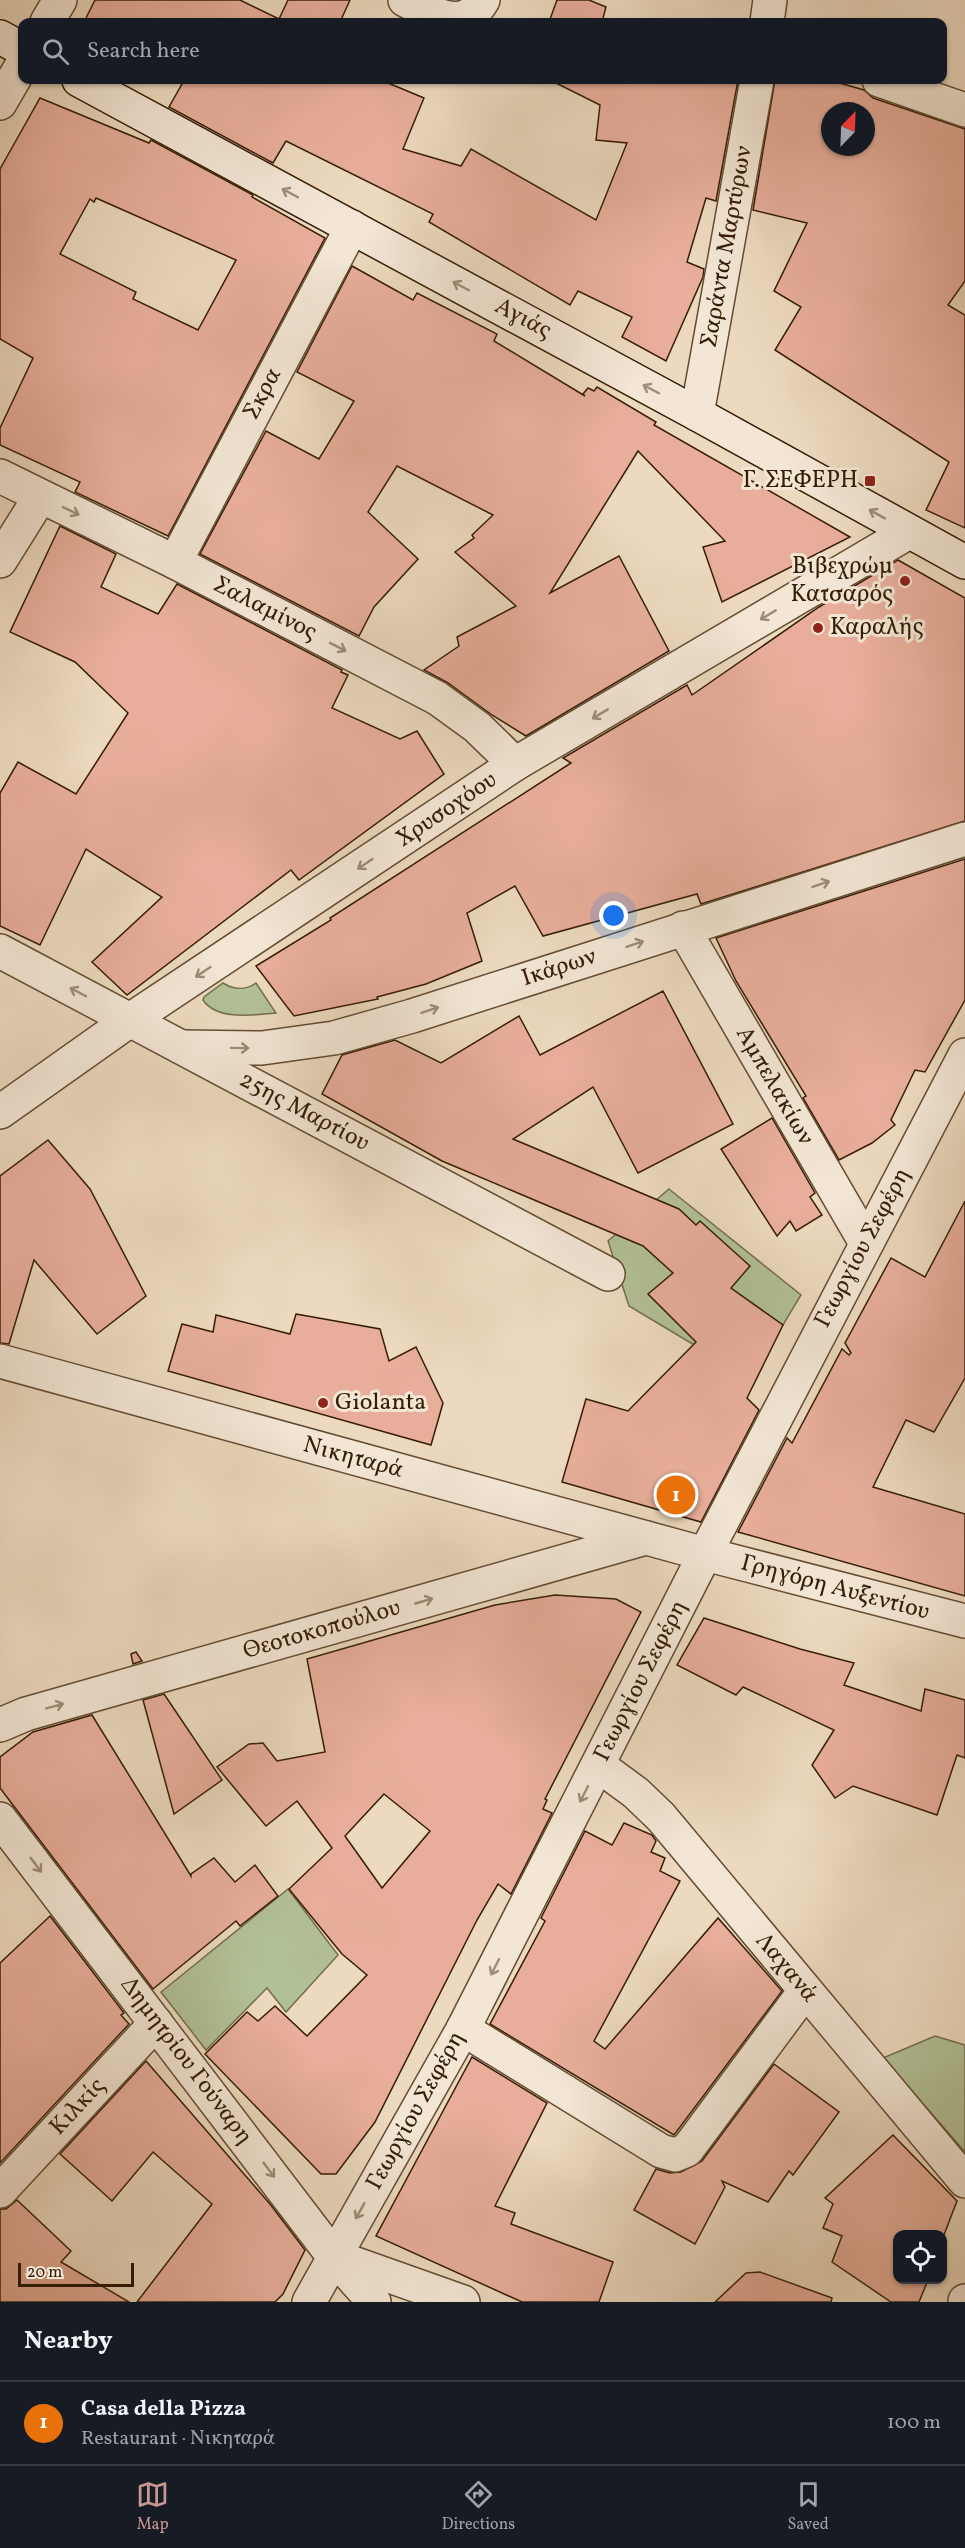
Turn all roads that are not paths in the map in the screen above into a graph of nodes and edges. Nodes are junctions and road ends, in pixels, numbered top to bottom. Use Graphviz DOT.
graph roads {
  1 [pos="60,0"];
  2 [pos="405,0"];
  3 [pos="483,0"];
  4 [pos="770,0"];
  5 [pos="49,18"];
  6 [pos="456,18"];
  7 [pos="466,18"];
  8 [pos="768,18"];
  9 [pos="0,37"];
  10 [pos="18,47"];
  11 [pos="18,72"];
  12 [pos="86,84"];
  13 [pos="756,84"];
  14 [pos="890,84"];
  15 [pos="0,103"];
  16 [pos="965,110"];
  17 [pos="352,227"];
  18 [pos="697,414"];
  19 [pos="0,476"];
  20 [pos="40,496"];
  21 [pos="909,532"];
  22 [pos="0,561"];
  23 [pos="175,562"];
  24 [pos="965,562"];
  25 [pos="515,764"];
  26 [pos="965,838"];
  27 [pos="682,928"];
  28 [pos="0,951"];
  29 [pos="130,1020"];
  30 [pos="181,1047"];
  31 [pos="965,1054"];
  32 [pos="0,1112"];
  33 [pos="866,1243"];
  34 [pos="608,1274"];
  35 [pos="0,1361"];
  36 [pos="646,1538"];
  37 [pos="705,1554"];
  38 [pos="965,1622"];
  39 [pos="0,1725"];
  40 [pos="598,1765"];
  41 [pos="0,1818"];
  42 [pos="805,1991"];
  43 [pos="156,2023"];
  44 [pos="463,2029"];
  45 [pos="965,2181"];
  46 [pos="0,2191"];
  47 [pos="334,2257"];
  48 [pos="309,2302"];
  49 [pos="374,2302"];
  50 [pos="463,2302"];
  1 -- 5 [label="street"];
  2 -- 6 [label="street"];
  3 -- 7 [label="street"];
  4 -- 8 [label="street"];
  9 -- 10 [label="street"];
  11 -- 15 [label="street"];
  17 -- 12 [label="street, Αγιάς, one-way"];
  13 -- 18 [label="street, Σαράντα Μαρτύρων"];
  14 -- 16 [label="street"];
  18 -- 17 [label="street, Αγιάς, one-way"];
  17 -- 23 [label="street, Σκρα"];
  21 -- 18 [label="street, Αγιάς, one-way"];
  19 -- 20 [label="street, Σαλαμίνος"];
  20 -- 22 [label="street"];
  20 -- 23 [label="street, Σαλαμίνος, one-way"];
  21 -- 24 [label="street, Αγιάς"];
  21 -- 25 [label="street, Χρυσοχόου, one-way"];
  23 -- 25 [label="street, Σαλαμίνος, one-way"];
  25 -- 29 [label="street, Χρυσοχόου, one-way"];
  27 -- 26 [label="street, Ικάρων, one-way"];
  30 -- 27 [label="street, Ικάρων, one-way"];
  27 -- 33 [label="street, Αμπελακίων"];
  29 -- 28 [label="street, 25ης Μαρτίου, one-way"];
  29 -- 30 [label="street, 25ης Μαρτίου"];
  29 -- 32 [label="street, Χρυσοχόου"];
  30 -- 34 [label="street, 25ης Μαρτίου"];
  31 -- 33 [label="street, Γεωργίου Σεφέρη"];
  33 -- 37 [label="street, Γεωργίου Σεφέρη"];
  35 -- 36 [label="street, Νικηταρά"];
  36 -- 37 [label="street, Νικηταρά"];
  39 -- 36 [label="street, Θεοτοκοπούλου, one-way"];
  37 -- 38 [label="street, Γρηγόρη Αυξεντίου"];
  37 -- 40 [label="street, Γεωργίου Σεφέρη"];
  40 -- 42 [label="street, Λαχανά"];
  40 -- 44 [label="street, Γεωργίου Σεφέρη, one-way"];
  41 -- 43 [label="street, Δημητρίου Γούναρη, one-way"];
  42 -- 44 [label="street"];
  42 -- 45 [label="street, Λαχανά"];
  43 -- 46 [label="street, Κιλκίς"];
  43 -- 47 [label="street, Δημητρίου Γούναρη, one-way"];
  44 -- 47 [label="street, Γεωργίου Σεφέρη, one-way"];
  47 -- 48 [label="street, Γεωργίου Σεφέρη"];
  47 -- 49 [label="street, Δημητρίου Γούναρη"];
  47 -- 50 [label="street"];
}
